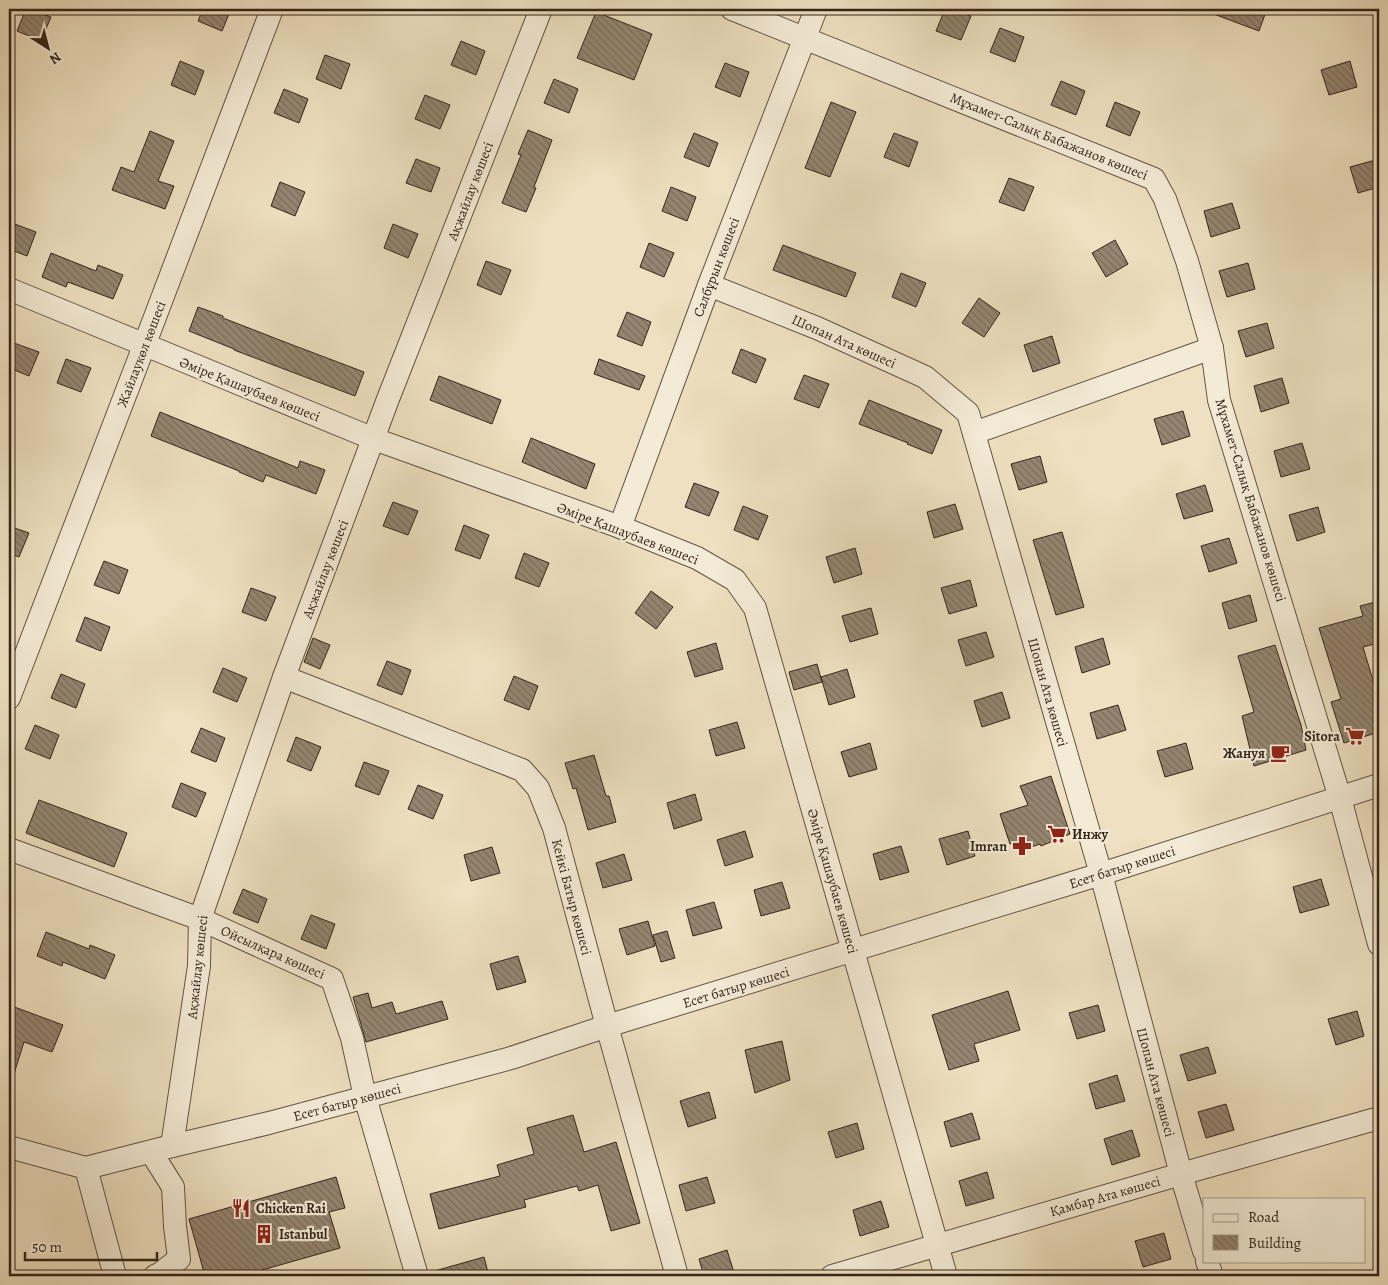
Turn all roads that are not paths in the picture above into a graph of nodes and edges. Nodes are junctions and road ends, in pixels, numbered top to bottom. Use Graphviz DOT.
graph roads {
  1 [pos="272,9"];
  2 [pos="541,9"];
  3 [pos="732,9"];
  4 [pos="816,9"];
  5 [pos="805,38"];
  6 [pos="709,284"];
  7 [pos="9,289"];
  8 [pos="144,346"];
  9 [pos="1212,348"];
  10 [pos="974,433"];
  11 [pos="374,439"];
  12 [pos="620,527"];
  13 [pos="284,678"];
  14 [pos="9,698"];
  15 [pos="1379,786"];
  16 [pos="1340,798"];
  17 [pos="9,849"];
  18 [pos="1101,874"];
  19 [pos="200,919"];
  20 [pos="1379,944"];
  21 [pos="853,951"];
  22 [pos="607,1026"];
  23 [pos="365,1097"];
  24 [pos="1379,1118"];
  25 [pos="9,1147"];
  26 [pos="162,1149"];
  27 [pos="86,1168"];
  28 [pos="1181,1174"];
  29 [pos="938,1245"];
  30 [pos="1203,1248"];
  31 [pos="1207,1262"];
  32 [pos="115,1276"];
  33 [pos="155,1276"];
  34 [pos="417,1276"];
  35 [pos="678,1276"];
  36 [pos="832,1276"];
  37 [pos="946,1276"];
  38 [pos="1212,1276"];
  1 -- 8 [label="street, Жайлаукөл көшесі"];
  2 -- 11 [label="street, Ақжайлау көшесі"];
  3 -- 5 [label="street, Мұхамет-Салық Бабажанов көшесі"];
  4 -- 5 [label="street, Салбұрын көшесі"];
  5 -- 6 [label="street, Салбұрын көшесі"];
  5 -- 9 [label="street, Мұхамет-Салық Бабажанов көшесі"];
  6 -- 10 [label="street, Шопан Ата көшесі"];
  6 -- 12 [label="street, Салбұрын көшесі"];
  7 -- 8 [label="street, Әміре Қашаубаев көшесі"];
  8 -- 11 [label="street, Әміре Қашаубаев көшесі"];
  8 -- 14 [label="street, Жайлаукөл көшесі"];
  9 -- 10 [label="street"];
  9 -- 16 [label="street, Мұхамет-Салық Бабажанов көшесі"];
  10 -- 18 [label="street, Шопан Ата көшесі"];
  11 -- 12 [label="street, Әміре Қашаубаев көшесі"];
  11 -- 13 [label="street, Ақжайлау көшесі"];
  12 -- 21 [label="street, Әміре Қашаубаев көшесі"];
  13 -- 19 [label="street, Ақжайлау көшесі"];
  13 -- 22 [label="street, Кейкі Батыр көшесі"];
  15 -- 16 [label="street, Есет батыр көшесі"];
  16 -- 18 [label="street, Есет батыр көшесі"];
  16 -- 20 [label="street, Мұхамет-Салық Бабажанов көшесі"];
  17 -- 19 [label="street, Ойсылқара көшесі"];
  18 -- 21 [label="street, Есет батыр көшесі"];
  18 -- 28 [label="street, Шопан Ата көшесі"];
  19 -- 23 [label="street, Ойсылқара көшесі"];
  19 -- 26 [label="street, Ақжайлау көшесі"];
  21 -- 22 [label="street, Есет батыр көшесі"];
  21 -- 29 [label="street, Әміре Қашаубаев көшесі"];
  22 -- 23 [label="street, Есет батыр көшесі"];
  22 -- 35 [label="street, Кейкі Батыр көшесі"];
  23 -- 26 [label="street, Есет батыр көшесі"];
  23 -- 34 [label="street, Ойсылқара көшесі"];
  24 -- 28 [label="street, Қамбар Ата көшесі"];
  25 -- 27 [label="street"];
  26 -- 27 [label="street, Есет батыр көшесі"];
  26 -- 33 [label="street"];
  27 -- 32 [label="street"];
  28 -- 29 [label="street, Қамбар Ата көшесі"];
  28 -- 30 [label="street, Шопан Ата көшесі"];
  29 -- 36 [label="street, Қамбар Ата көшесі"];
  29 -- 37 [label="street, Әміре Қашаубаев көшесі"];
  31 -- 38 [label="street"];
}
